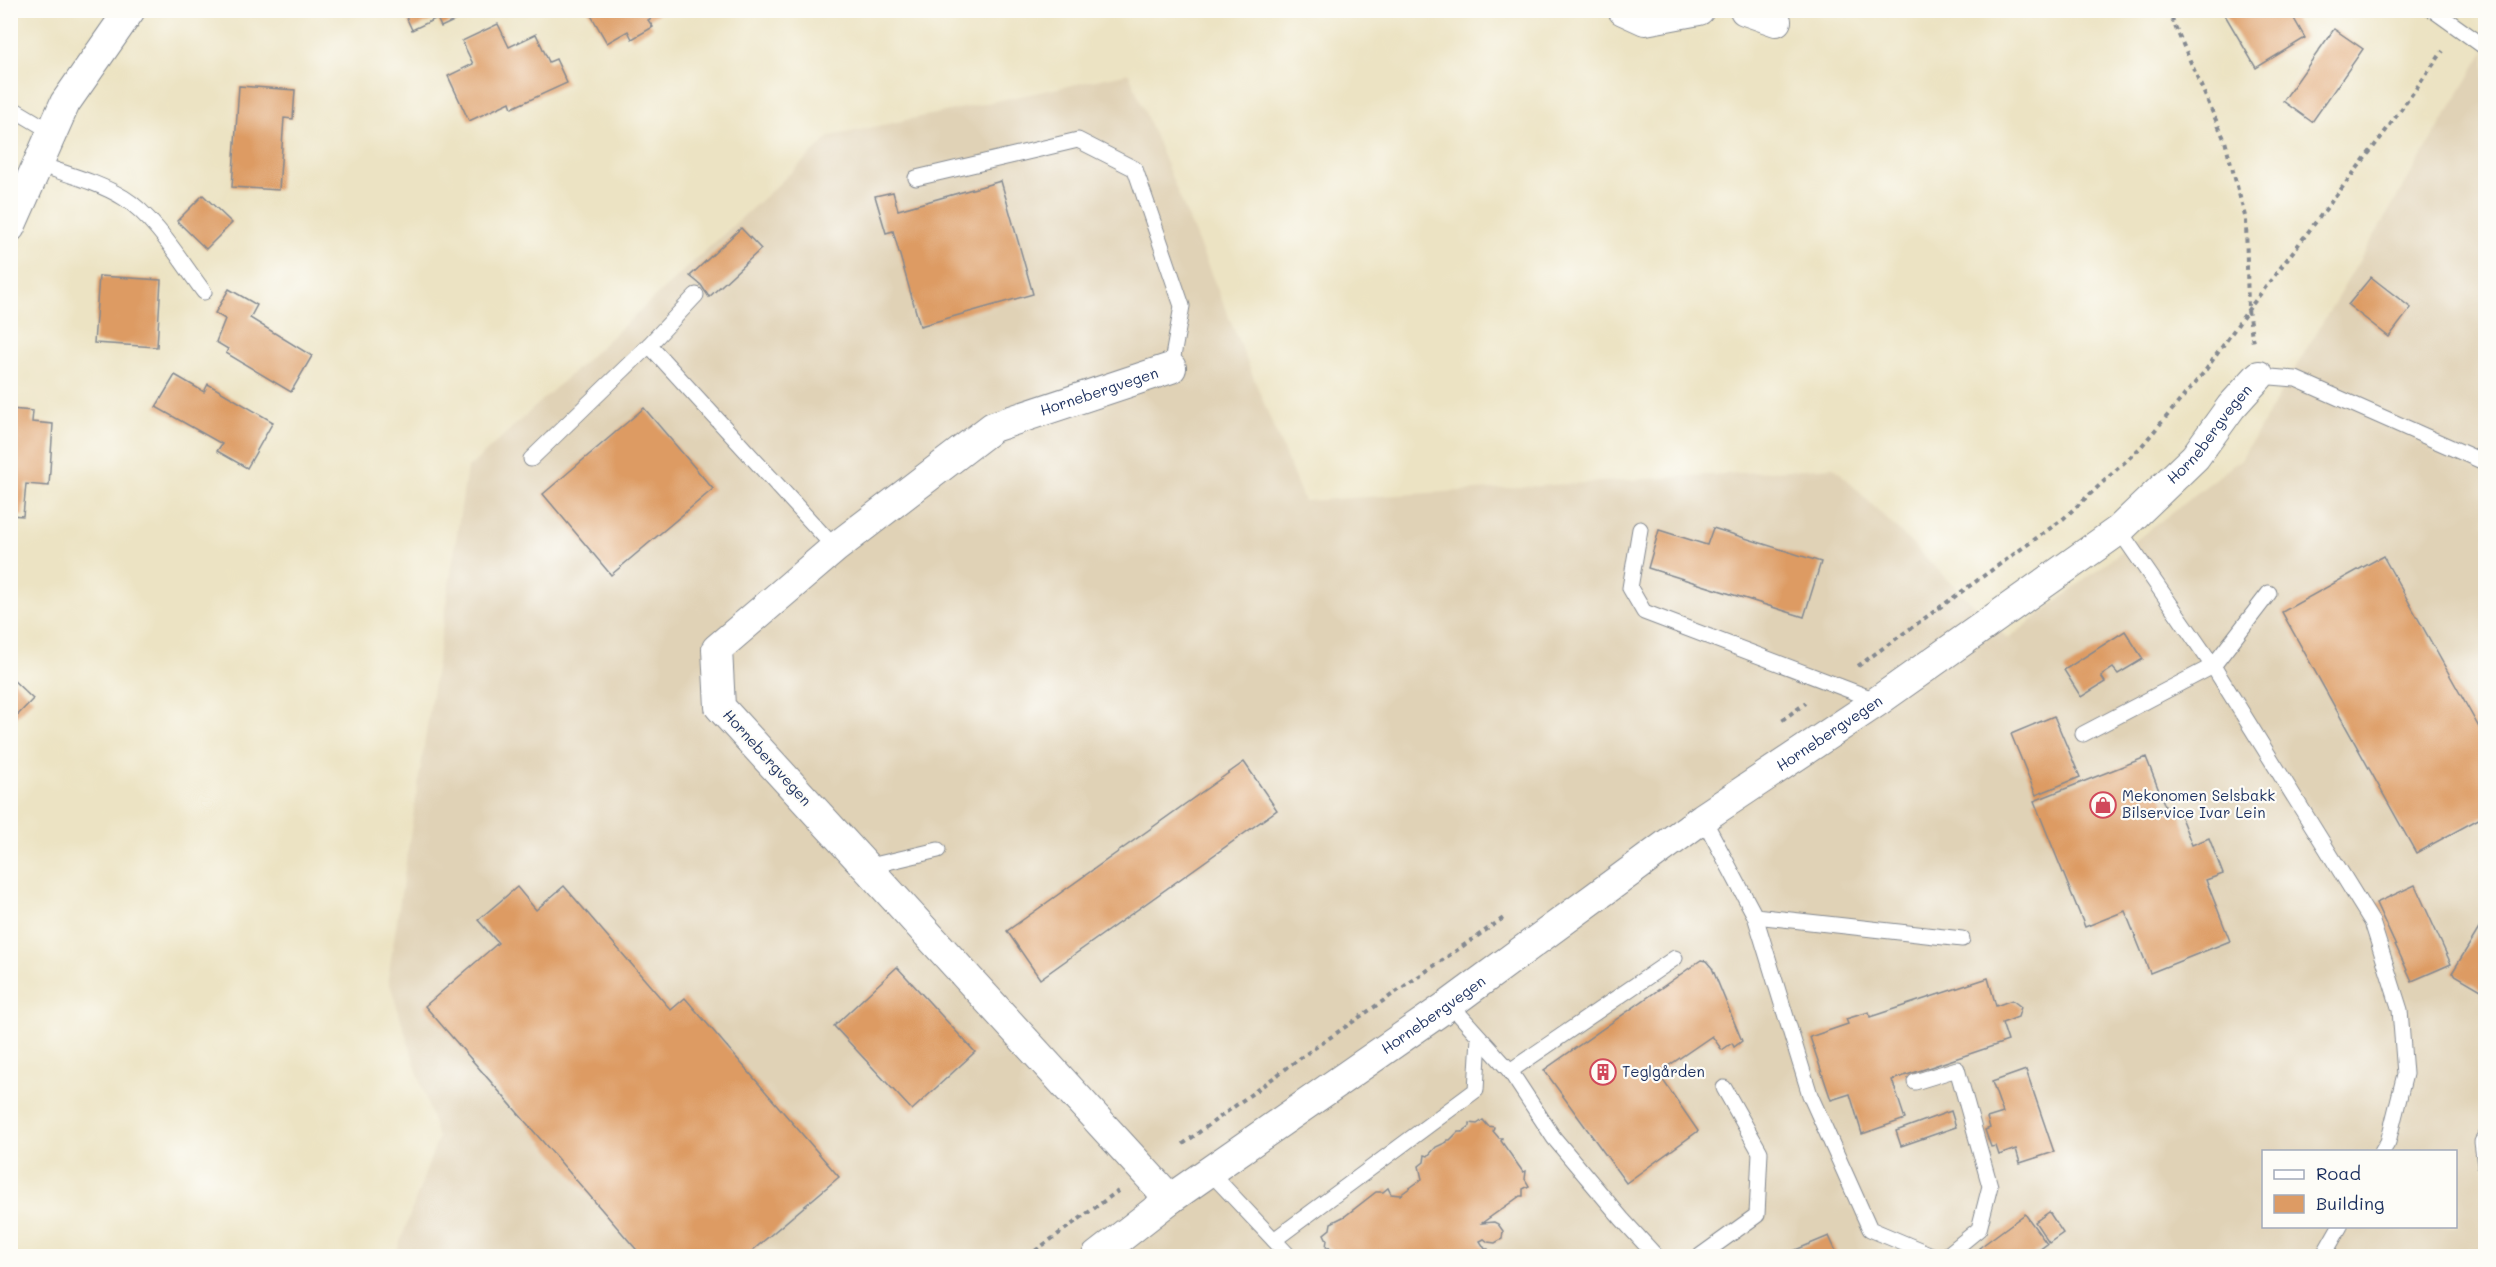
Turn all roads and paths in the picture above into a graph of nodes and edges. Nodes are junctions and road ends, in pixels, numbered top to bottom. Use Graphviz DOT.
graph roads {
  1 [pos="130,10"];
  2 [pos="1623,10"];
  3 [pos="1699,10"];
  4 [pos="1745,10"];
  5 [pos="2168,10"];
  6 [pos="2433,10"];
  7 [pos="1776,21"];
  8 [pos="2486,48"];
  9 [pos="10,106"];
  10 [pos="52,132"];
  11 [pos="38,164"];
  12 [pos="916,178"];
  13 [pos="10,226"];
  14 [pos="204,292"];
  15 [pos="696,295"];
  16 [pos="648,345"];
  17 [pos="1172,368"];
  18 [pos="2259,376"];
  19 [pos="531,459"];
  20 [pos="2486,463"];
  21 [pos="1640,528"];
  22 [pos="2119,530"];
  23 [pos="835,548"];
  24 [pos="2270,593"];
  25 [pos="2213,666"];
  26 [pos="1878,701"];
  27 [pos="2083,734"];
  28 [pos="1703,818"];
  29 [pos="938,850"];
  30 [pos="866,867"];
  31 [pos="1755,916"];
  32 [pos="1962,939"];
  33 [pos="1675,958"];
  34 [pos="1450,1004"];
  35 [pos="1479,1037"];
  36 [pos="1510,1071"];
  37 [pos="1915,1082"];
  38 [pos="1724,1088"];
  39 [pos="2486,1136"];
  40 [pos="2383,1150"];
  41 [pos="1210,1172"];
  42 [pos="2486,1174"];
  43 [pos="1170,1199"];
  44 [pos="2339,1228"];
  45 [pos="1274,1240"];
  46 [pos="1097,1257"];
  47 [pos="1289,1257"];
  48 [pos="1656,1257"];
  49 [pos="1700,1257"];
  50 [pos="1934,1257"];
  51 [pos="1946,1257"];
  52 [pos="2323,1257"];
  1 -- 10 [label="street"];
  2 -- 3 [label="street"];
  4 -- 7 [label="street"];
  5 -- 18 [label="path"];
  6 -- 8 [label="lane"];
  9 -- 10 [label="lane"];
  10 -- 11 [label="street"];
  11 -- 13 [label="street"];
  11 -- 14 [label="lane"];
  12 -- 17 [label="lane"];
  15 -- 16 [label="lane"];
  16 -- 19 [label="lane"];
  16 -- 23 [label="lane"];
  17 -- 23 [label="street, Hornebergvegen"];
  18 -- 20 [label="lane, Hornebergvegen"];
  18 -- 22 [label="street, Hornebergvegen"];
  21 -- 26 [label="lane"];
  22 -- 25 [label="lane"];
  22 -- 26 [label="street, Hornebergvegen"];
  23 -- 30 [label="street, Hornebergvegen"];
  24 -- 25 [label="lane"];
  25 -- 27 [label="lane"];
  25 -- 40 [label="lane"];
  26 -- 28 [label="street, Hornebergvegen"];
  28 -- 31 [label="lane"];
  28 -- 34 [label="street, Hornebergvegen"];
  29 -- 30 [label="lane"];
  30 -- 43 [label="street, Hornebergvegen"];
  31 -- 32 [label="lane"];
  31 -- 50 [label="lane"];
  33 -- 36 [label="lane"];
  34 -- 35 [label="lane"];
  34 -- 41 [label="street, Hornebergvegen"];
  35 -- 36 [label="lane"];
  35 -- 45 [label="lane"];
  36 -- 48 [label="lane"];
  37 -- 51 [label="lane"];
  38 -- 49 [label="lane"];
  39 -- 42 [label="lane"];
  41 -- 43 [label="street, Hornebergvegen"];
  41 -- 45 [label="lane"];
  43 -- 46 [label="street, Hornebergvegen"];
  44 -- 52 [label="lane"];
  45 -- 47 [label="lane"];
}
